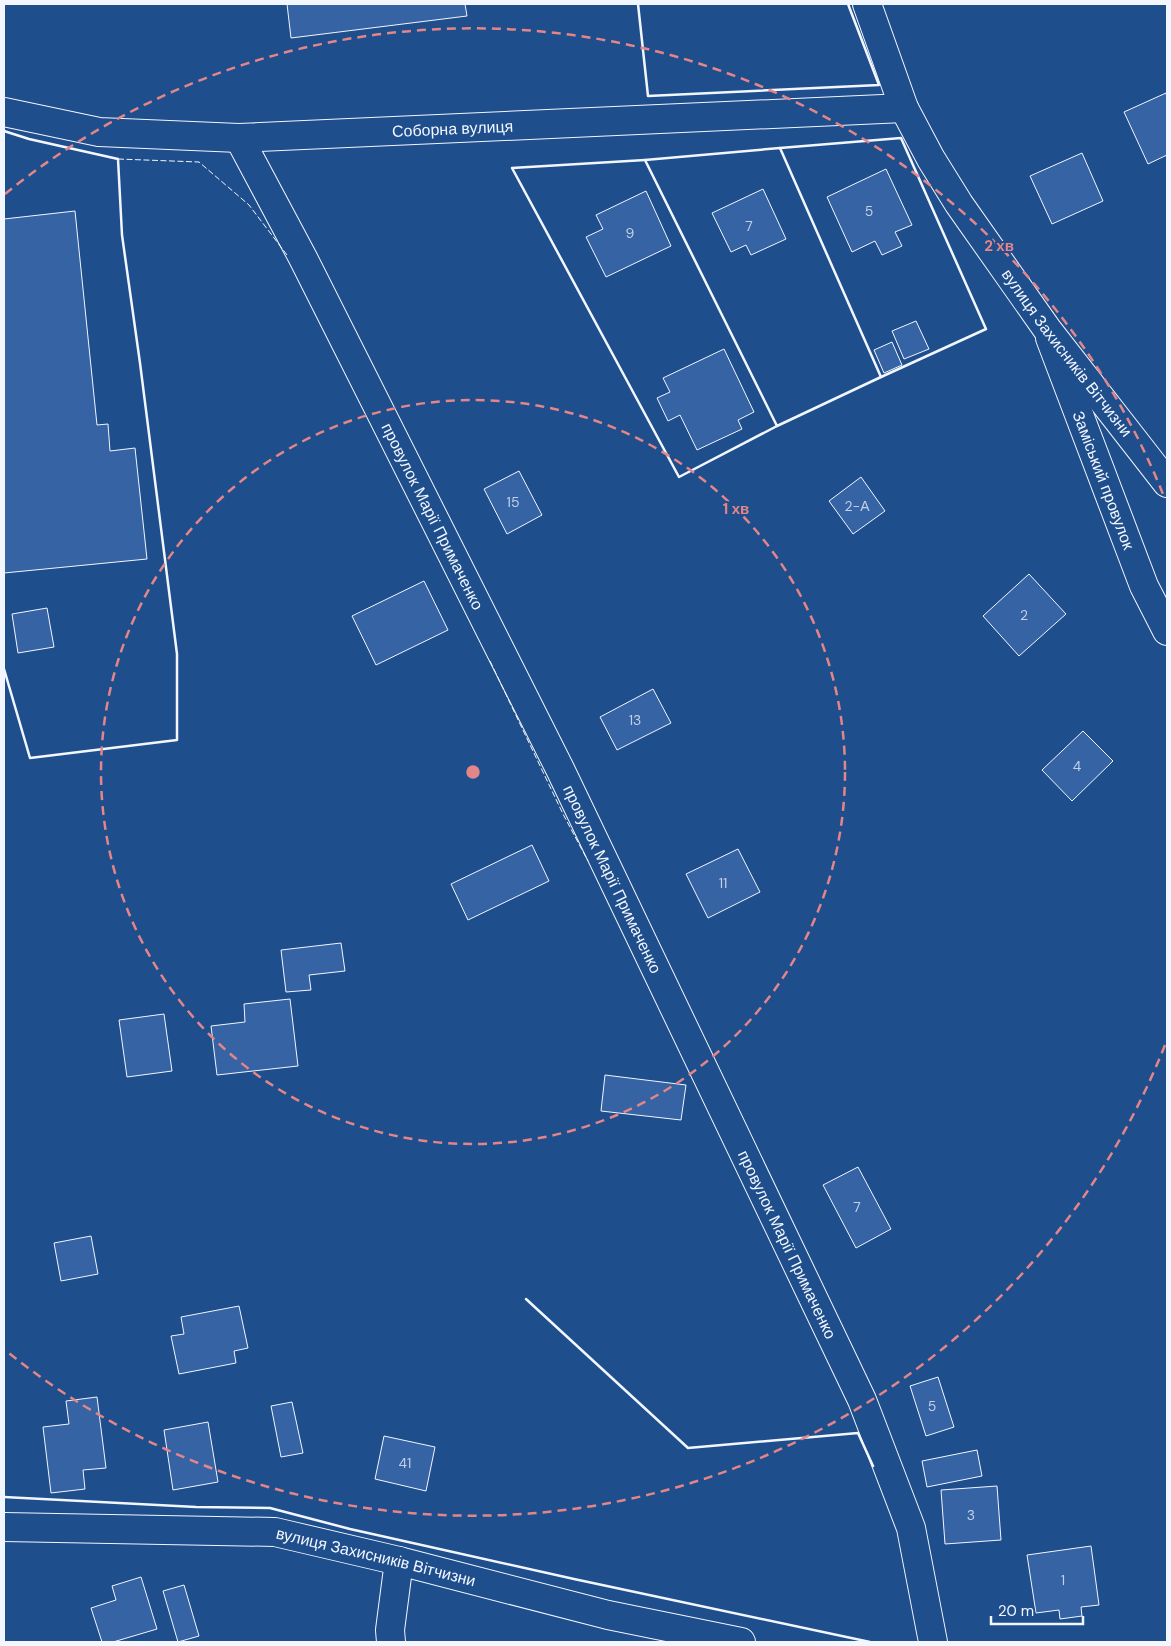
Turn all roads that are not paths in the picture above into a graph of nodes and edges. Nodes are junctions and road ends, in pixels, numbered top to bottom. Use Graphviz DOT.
graph roads {
  1 [pos="867,4"];
  2 [pos="904,108"];
  3 [pos="4,112"];
  4 [pos="239,138"];
  5 [pos="1047,329"];
  6 [pos="1167,483"];
  7 [pos="1167,631"];
  8 [pos="4,1527"];
  9 [pos="399,1561"];
  10 [pos="391,1642"];
  11 [pos="741,1642"];
  12 [pos="934,1642"];
  1 -- 2 [label="street, вулиця Захисників Вітчизни"];
  2 -- 4 [label="street, Соборна вулиця"];
  2 -- 5 [label="street, вулиця Захисників Вітчизни"];
  3 -- 4 [label="street, Соборна вулиця"];
  4 -- 12 [label="street, провулок Марії Примаченко"];
  5 -- 6 [label="street, вулиця Захисників Вітчизни"];
  5 -- 7 [label="street, Заміський провулок"];
  8 -- 9 [label="street, вулиця Захисників Вітчизни"];
  9 -- 10 [label="street"];
  9 -- 11 [label="street, вулиця Захисників Вітчизни"];
}
